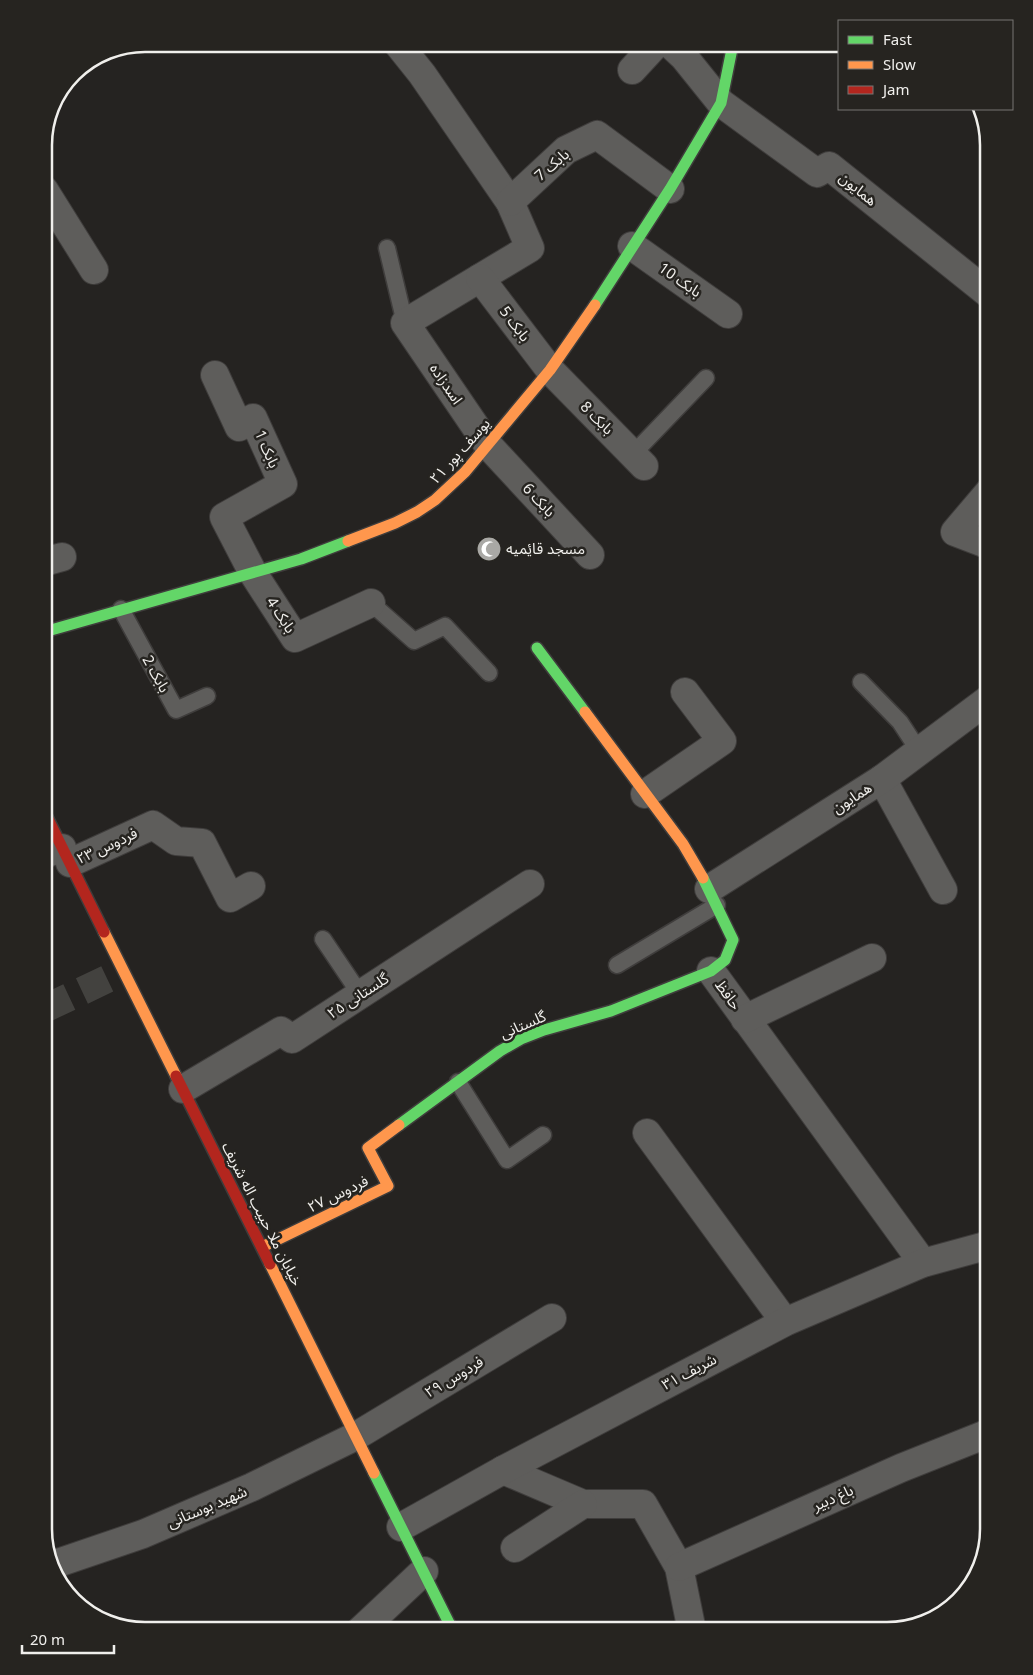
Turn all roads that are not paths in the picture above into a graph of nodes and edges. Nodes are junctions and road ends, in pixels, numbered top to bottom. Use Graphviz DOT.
graph roads {
  1 [pos="405,52"];
  2 [pos="648,53"];
  3 [pos="679,53"];
  4 [pos="731,53"];
  5 [pos="632,70"];
  6 [pos="722,103"];
  7 [pos="670,189"];
  8 [pos="510,202"];
  9 [pos="53,204"];
  10 [pos="632,246"];
  11 [pos="387,248"];
  12 [pos="94,270"];
  13 [pos="480,278"];
  14 [pos="980,287"];
  15 [pos="728,314"];
  16 [pos="405,323"];
  17 [pos="550,370"];
  18 [pos="215,375"];
  19 [pos="706,378"];
  20 [pos="488,444"];
  21 [pos="639,460"];
  22 [pos="980,503"];
  23 [pos="980,542"];
  24 [pos="590,555"];
  25 [pos="254,573"];
  26 [pos="371,602"];
  27 [pos="120,609"];
  28 [pos="53,629"];
  29 [pos="537,648"];
  30 [pos="489,673"];
  31 [pos="861,682"];
  32 [pos="685,692"];
  33 [pos="207,696"];
  34 [pos="980,706"];
  35 [pos="919,751"];
  36 [pos="882,779"];
  37 [pos="644,794"];
  38 [pos="52,836"];
  39 [pos="59,855"];
  40 [pos="530,884"];
  41 [pos="251,886"];
  42 [pos="943,890"];
  43 [pos="713,897"];
  44 [pos="323,939"];
  45 [pos="872,958"];
  46 [pos="617,965"];
  47 [pos="711,971"];
  48 [pos="360,994"];
  49 [pos="745,1019"];
  50 [pos="458,1082"];
  51 [pos="182,1089"];
  52 [pos="647,1132"];
  53 [pos="543,1135"];
  54 [pos="368,1148"];
  55 [pos="980,1247"];
  56 [pos="262,1248"];
  57 [pos="923,1263"];
  58 [pos="552,1318"];
  59 [pos="785,1322"];
  60 [pos="356,1436"];
  61 [pos="980,1437"];
  62 [pos="503,1470"];
  63 [pos="583,1504"];
  64 [pos="401,1526"];
  65 [pos="515,1548"];
  66 [pos="58,1563"];
  67 [pos="679,1566"];
  68 [pos="424,1571"];
  69 [pos="370,1622"];
  70 [pos="449,1622"];
  71 [pos="690,1622"];
  1 -- 8 [label="street"];
  2 -- 5 [label="street"];
  3 -- 6 [label="street"];
  4 -- 6 [label="street"];
  6 -- 7 [label="street, یوسف پور ۲۱"];
  6 -- 14 [label="street, همایون"];
  7 -- 8 [label="street, بابک 7"];
  7 -- 10 [label="street, یوسف پور ۲۱"];
  8 -- 13 [label="street"];
  9 -- 12 [label="street"];
  10 -- 15 [label="street, بابک 10"];
  10 -- 17 [label="street, یوسف پور ۲۱"];
  11 -- 16 [label="lane"];
  13 -- 16 [label="street"];
  13 -- 17 [label="street, بابک 5"];
  16 -- 20 [label="street, اسدزاده"];
  17 -- 20 [label="street, یوسف پور ۲۱"];
  17 -- 21 [label="street, بابک 8"];
  18 -- 25 [label="street, بابک 1"];
  19 -- 21 [label="lane"];
  20 -- 24 [label="street, بابک 6"];
  20 -- 25 [label="street, یوسف پور ۲۱"];
  22 -- 23 [label="street"];
  25 -- 26 [label="street, بابک 4"];
  25 -- 27 [label="street, یوسف پور ۲۱"];
  26 -- 30 [label="lane"];
  27 -- 28 [label="street, یوسف پور ۲۱"];
  27 -- 33 [label="lane, بابک 2"];
  29 -- 37 [label="street, حافظ"];
  31 -- 35 [label="lane"];
  32 -- 37 [label="street"];
  34 -- 35 [label="street, همایون"];
  35 -- 36 [label="street, همایون"];
  36 -- 42 [label="street"];
  36 -- 43 [label="street, همایون"];
  37 -- 43 [label="street, حافظ"];
  38 -- 39 [label="street, خیابان ملا حبیب اله شریف"];
  39 -- 41 [label="street, فردوس ۲۳"];
  39 -- 51 [label="street, خیابان ملا حبیب اله شریف"];
  40 -- 48 [label="street, گلستانی ۲۵"];
  43 -- 46 [label="lane"];
  43 -- 47 [label="street, حافظ"];
  44 -- 48 [label="lane"];
  45 -- 49 [label="street"];
  47 -- 49 [label="street, حافظ"];
  47 -- 50 [label="street, گلستانی"];
  48 -- 51 [label="street, گلستانی ۲۵"];
  49 -- 57 [label="street, حافظ"];
  50 -- 53 [label="lane"];
  50 -- 54 [label="street, گلستانی"];
  51 -- 56 [label="street, خیابان ملا حبیب اله شریف"];
  52 -- 59 [label="street"];
  54 -- 56 [label="street, فردوس ۲۷"];
  55 -- 57 [label="street, شریف ۳۱"];
  56 -- 60 [label="street, خیابان ملا حبیب اله شریف"];
  57 -- 59 [label="street, شریف ۳۱"];
  58 -- 60 [label="street, فردوس ۲۹"];
  59 -- 62 [label="street, شریف ۳۱"];
  60 -- 64 [label="street, خیابان ملا حبیب اله شریف"];
  60 -- 66 [label="street, شهید بوستانی"];
  61 -- 67 [label="street, باغ دبیر"];
  62 -- 63 [label="street"];
  62 -- 64 [label="street, شریف ۳۱"];
  63 -- 65 [label="street"];
  63 -- 67 [label="street"];
  64 -- 68 [label="street, خیابان ملا حبیب اله شریف"];
  67 -- 71 [label="street"];
  68 -- 69 [label="street"];
  68 -- 70 [label="street, خیابان ملا حبیب اله شریف"];
}
